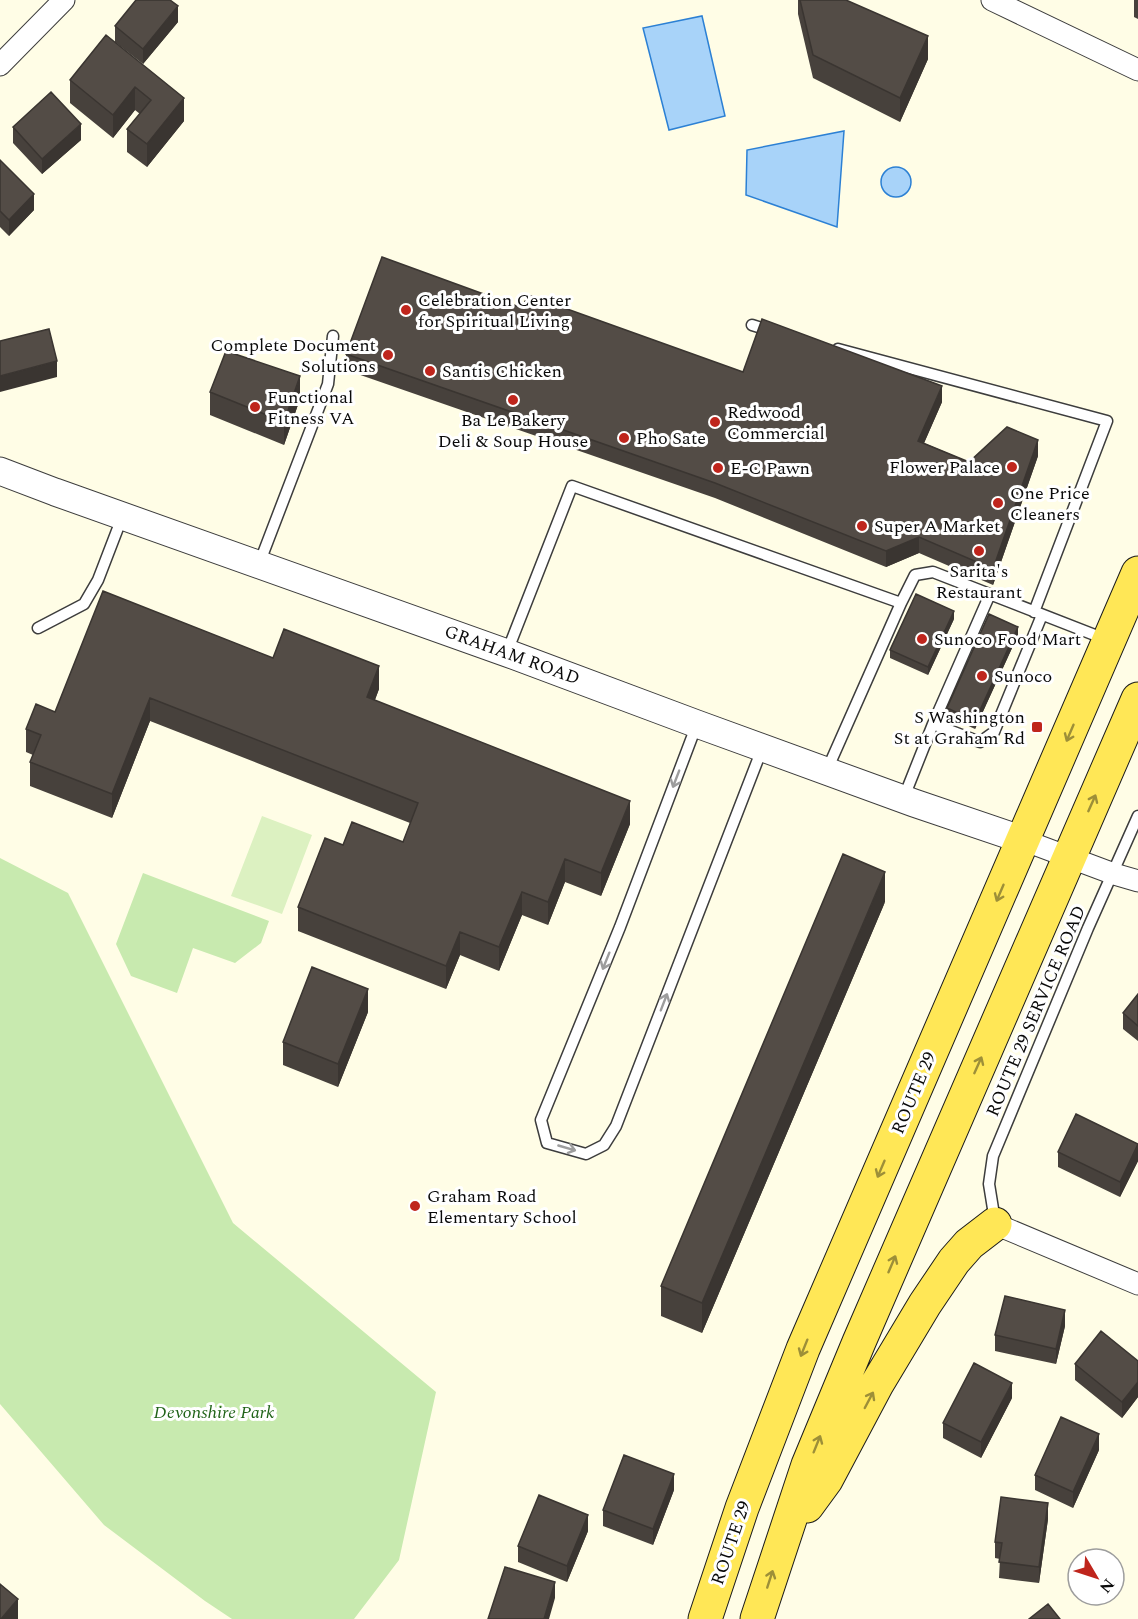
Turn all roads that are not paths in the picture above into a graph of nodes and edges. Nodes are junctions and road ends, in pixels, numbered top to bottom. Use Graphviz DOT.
graph roads {
  1 [pos="64,0"];
  2 [pos="992,0"];
  3 [pos="0,65"];
  4 [pos="1138,70"];
  5 [pos="752,325"];
  6 [pos="786,335"];
  7 [pos="333,336"];
  8 [pos="832,347"];
  9 [pos="0,471"];
  10 [pos="124,515"];
  11 [pos="259,565"];
  12 [pos="1138,573"];
  13 [pos="990,594"];
  14 [pos="901,603"];
  15 [pos="1038,613"];
  16 [pos="38,628"];
  17 [pos="1109,641"];
  18 [pos="507,653"];
  19 [pos="1138,699"];
  20 [pos="697,724"];
  21 [pos="933,724"];
  22 [pos="763,748"];
  23 [pos="827,771"];
  24 [pos="903,799"];
  25 [pos="1138,816"];
  26 [pos="1023,840"];
  27 [pos="1069,857"];
  28 [pos="1113,874"];
  29 [pos="1138,882"];
  30 [pos="995,1224"];
  31 [pos="1138,1284"];
  32 [pos="783,1539"];
  33 [pos="705,1619"];
  34 [pos="757,1619"];
  1 -- 3 [label="street"];
  2 -- 4 [label="street"];
  5 -- 6 [label="lane"];
  7 -- 11 [label="lane"];
  8 -- 15 [label="lane"];
  9 -- 10 [label="street, GRAHAM ROAD"];
  10 -- 11 [label="street, GRAHAM ROAD"];
  10 -- 16 [label="lane"];
  11 -- 18 [label="street, GRAHAM ROAD"];
  12 -- 17 [label="main road, ROUTE 29"];
  13 -- 14 [label="lane"];
  13 -- 15 [label="lane"];
  13 -- 21 [label="lane"];
  14 -- 18 [label="lane"];
  14 -- 23 [label="lane"];
  15 -- 17 [label="lane"];
  15 -- 21 [label="lane"];
  17 -- 26 [label="main road, ROUTE 29, one-way"];
  18 -- 20 [label="street, GRAHAM ROAD"];
  27 -- 19 [label="main road, one-way"];
  20 -- 22 [label="street, GRAHAM ROAD"];
  20 -- 22 [label="lane, one-way"];
  21 -- 24 [label="lane"];
  22 -- 23 [label="street, GRAHAM ROAD"];
  23 -- 24 [label="street, GRAHAM ROAD"];
  24 -- 26 [label="street, GRAHAM ROAD"];
  25 -- 28 [label="lane, ROUTE 29 SERVICE ROAD"];
  26 -- 27 [label="street"];
  26 -- 33 [label="main road, ROUTE 29, one-way"];
  27 -- 28 [label="street"];
  32 -- 27 [label="main road, one-way"];
  28 -- 29 [label="street"];
  28 -- 30 [label="lane, ROUTE 29 SERVICE ROAD"];
  30 -- 31 [label="street"];
  32 -- 30 [label="main road, one-way"];
  34 -- 32 [label="main road, one-way"];
}
